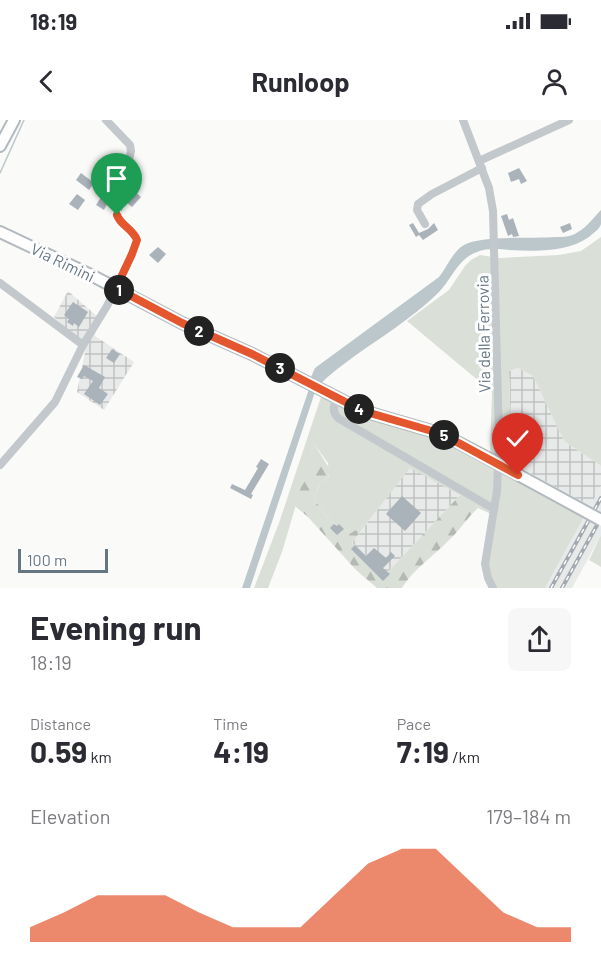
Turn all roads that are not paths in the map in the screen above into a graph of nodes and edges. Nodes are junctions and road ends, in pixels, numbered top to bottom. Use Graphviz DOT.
graph roads {
  1 [pos="14,120"];
  2 [pos="106,120"];
  3 [pos="463,120"];
  4 [pos="569,120"];
  5 [pos="0,146"];
  6 [pos="480,164"];
  7 [pos="424,224"];
  8 [pos="0,232"];
  9 [pos="0,282"];
  10 [pos="116,288"];
  11 [pos="82,345"];
  12 [pos="337,398"];
  13 [pos="0,465"];
  14 [pos="494,509"];
  15 [pos="601,520"];
  16 [pos="493,588"];
  1 -- 5 [label="main road"];
  2 -- 10 [label="street"];
  3 -- 6 [label="street, Via della Ferrovia"];
  4 -- 6 [label="street"];
  6 -- 7 [label="street"];
  6 -- 14 [label="street, Via della Ferrovia"];
  8 -- 10 [label="main road, Via Rimini"];
  9 -- 11 [label="street"];
  10 -- 11 [label="street"];
  10 -- 12 [label="main road, Via Rimini"];
  11 -- 13 [label="street"];
  12 -- 14 [label="street"];
  12 -- 15 [label="main road, Via Rimini, bridge"];
  14 -- 16 [label="street, Via della Ferrovia"];
}
